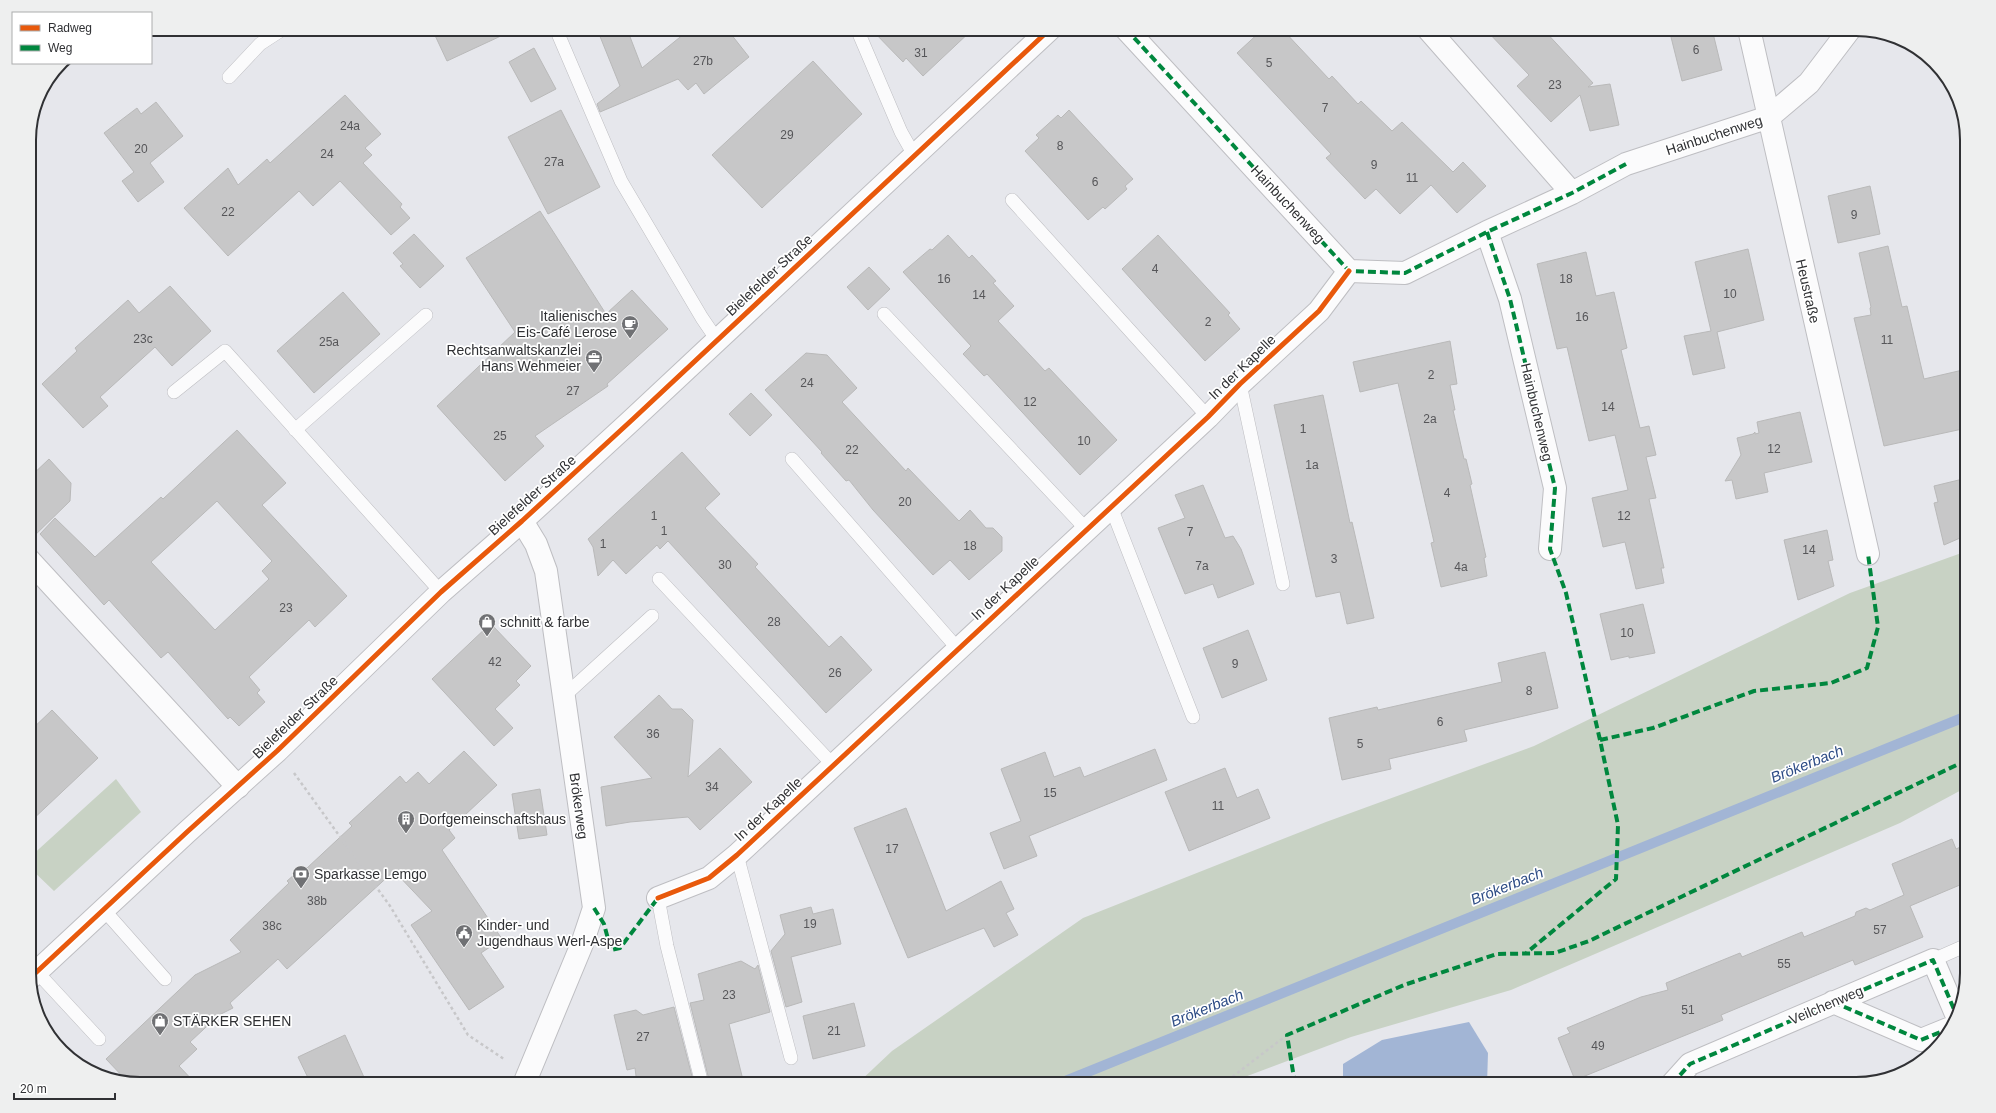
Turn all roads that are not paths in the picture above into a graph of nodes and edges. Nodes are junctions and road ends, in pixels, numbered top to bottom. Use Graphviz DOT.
graph roads {
  1 [pos="272,36"];
  2 [pos="559,36"];
  3 [pos="860,36"];
  4 [pos="1037,36"];
  5 [pos="1132,36"];
  6 [pos="1434,36"];
  7 [pos="1751,36"];
  8 [pos="1845,36"];
  9 [pos="229,77"];
  10 [pos="1769,117"];
  11 [pos="914,155"];
  12 [pos="1572,193"];
  13 [pos="1012,200"];
  14 [pos="1487,232"];
  15 [pos="1349,271"];
  16 [pos="884,314"];
  17 [pos="426,315"];
  18 [pos="717,340"];
  19 [pos="1240,384"];
  20 [pos="174,392"];
  21 [pos="1208,417"];
  22 [pos="295,430"];
  23 [pos="792,459"];
  24 [pos="1110,507"];
  25 [pos="522,521"];
  26 [pos="1087,530"];
  27 [pos="1550,549"];
  28 [pos="1868,554"];
  29 [pos="36,568"];
  30 [pos="659,579"];
  31 [pos="1283,584"];
  32 [pos="440,592"];
  33 [pos="652,616"];
  34 [pos="958,649"];
  35 [pos="563,697"];
  36 [pos="1193,716"];
  37 [pos="833,765"];
  38 [pos="238,787"];
  39 [pos="737,855"];
  40 [pos="658,898"];
  41 [pos="104,910"];
  42 [pos="1960,948"];
  43 [pos="1933,960"];
  44 [pos="36,973"];
  45 [pos="36,979"];
  46 [pos="165,979"];
  47 [pos="1833,1002"];
  48 [pos="1953,1008"];
  49 [pos="1941,1032"];
  50 [pos="99,1039"];
  51 [pos="792,1058"];
  52 [pos="526,1077"];
  53 [pos="700,1077"];
  54 [pos="1678,1077"];
  1 -- 9 [label="lane"];
  2 -- 18 [label="lane"];
  3 -- 11 [label="lane"];
  4 -- 11 [label="street, Bielefelder Straße"];
  5 -- 15 [label="street, Hainbuchenweg"];
  6 -- 12 [label="street"];
  7 -- 10 [label="street, Heustraße"];
  8 -- 10 [label="street, Hainbuchenweg"];
  10 -- 12 [label="street, Hainbuchenweg"];
  10 -- 28 [label="street, Heustraße"];
  11 -- 18 [label="street, Bielefelder Straße"];
  12 -- 14 [label="street, Hainbuchenweg"];
  13 -- 21 [label="lane"];
  14 -- 15 [label="street, Hainbuchenweg"];
  14 -- 27 [label="street, Hainbuchenweg"];
  15 -- 19 [label="street, In der Kapelle"];
  16 -- 26 [label="lane"];
  17 -- 22 [label="lane"];
  18 -- 25 [label="street, Bielefelder Straße"];
  19 -- 21 [label="street, In der Kapelle"];
  19 -- 31 [label="lane"];
  20 -- 22 [label="lane"];
  21 -- 24 [label="street, In der Kapelle"];
  22 -- 32 [label="lane"];
  23 -- 34 [label="lane"];
  24 -- 26 [label="street, In der Kapelle"];
  24 -- 36 [label="lane"];
  25 -- 32 [label="street, Bielefelder Straße"];
  25 -- 35 [label="street, Brökerweg"];
  26 -- 34 [label="street, In der Kapelle"];
  29 -- 38 [label="street"];
  30 -- 37 [label="lane"];
  32 -- 38 [label="street, Bielefelder Straße"];
  33 -- 35 [label="lane"];
  34 -- 37 [label="street, In der Kapelle"];
  35 -- 52 [label="street, Brökerweg"];
  37 -- 39 [label="street, In der Kapelle"];
  38 -- 41 [label="street, Bielefelder Straße"];
  39 -- 40 [label="street, In der Kapelle"];
  39 -- 51 [label="lane"];
  40 -- 53 [label="lane"];
  41 -- 44 [label="street, Bielefelder Straße"];
  41 -- 46 [label="lane"];
  42 -- 43 [label="lane"];
  43 -- 47 [label="street, Veilchenweg"];
  43 -- 48 [label="street"];
  45 -- 50 [label="lane"];
  47 -- 49 [label="street"];
  47 -- 54 [label="street, Veilchenweg"];
}
